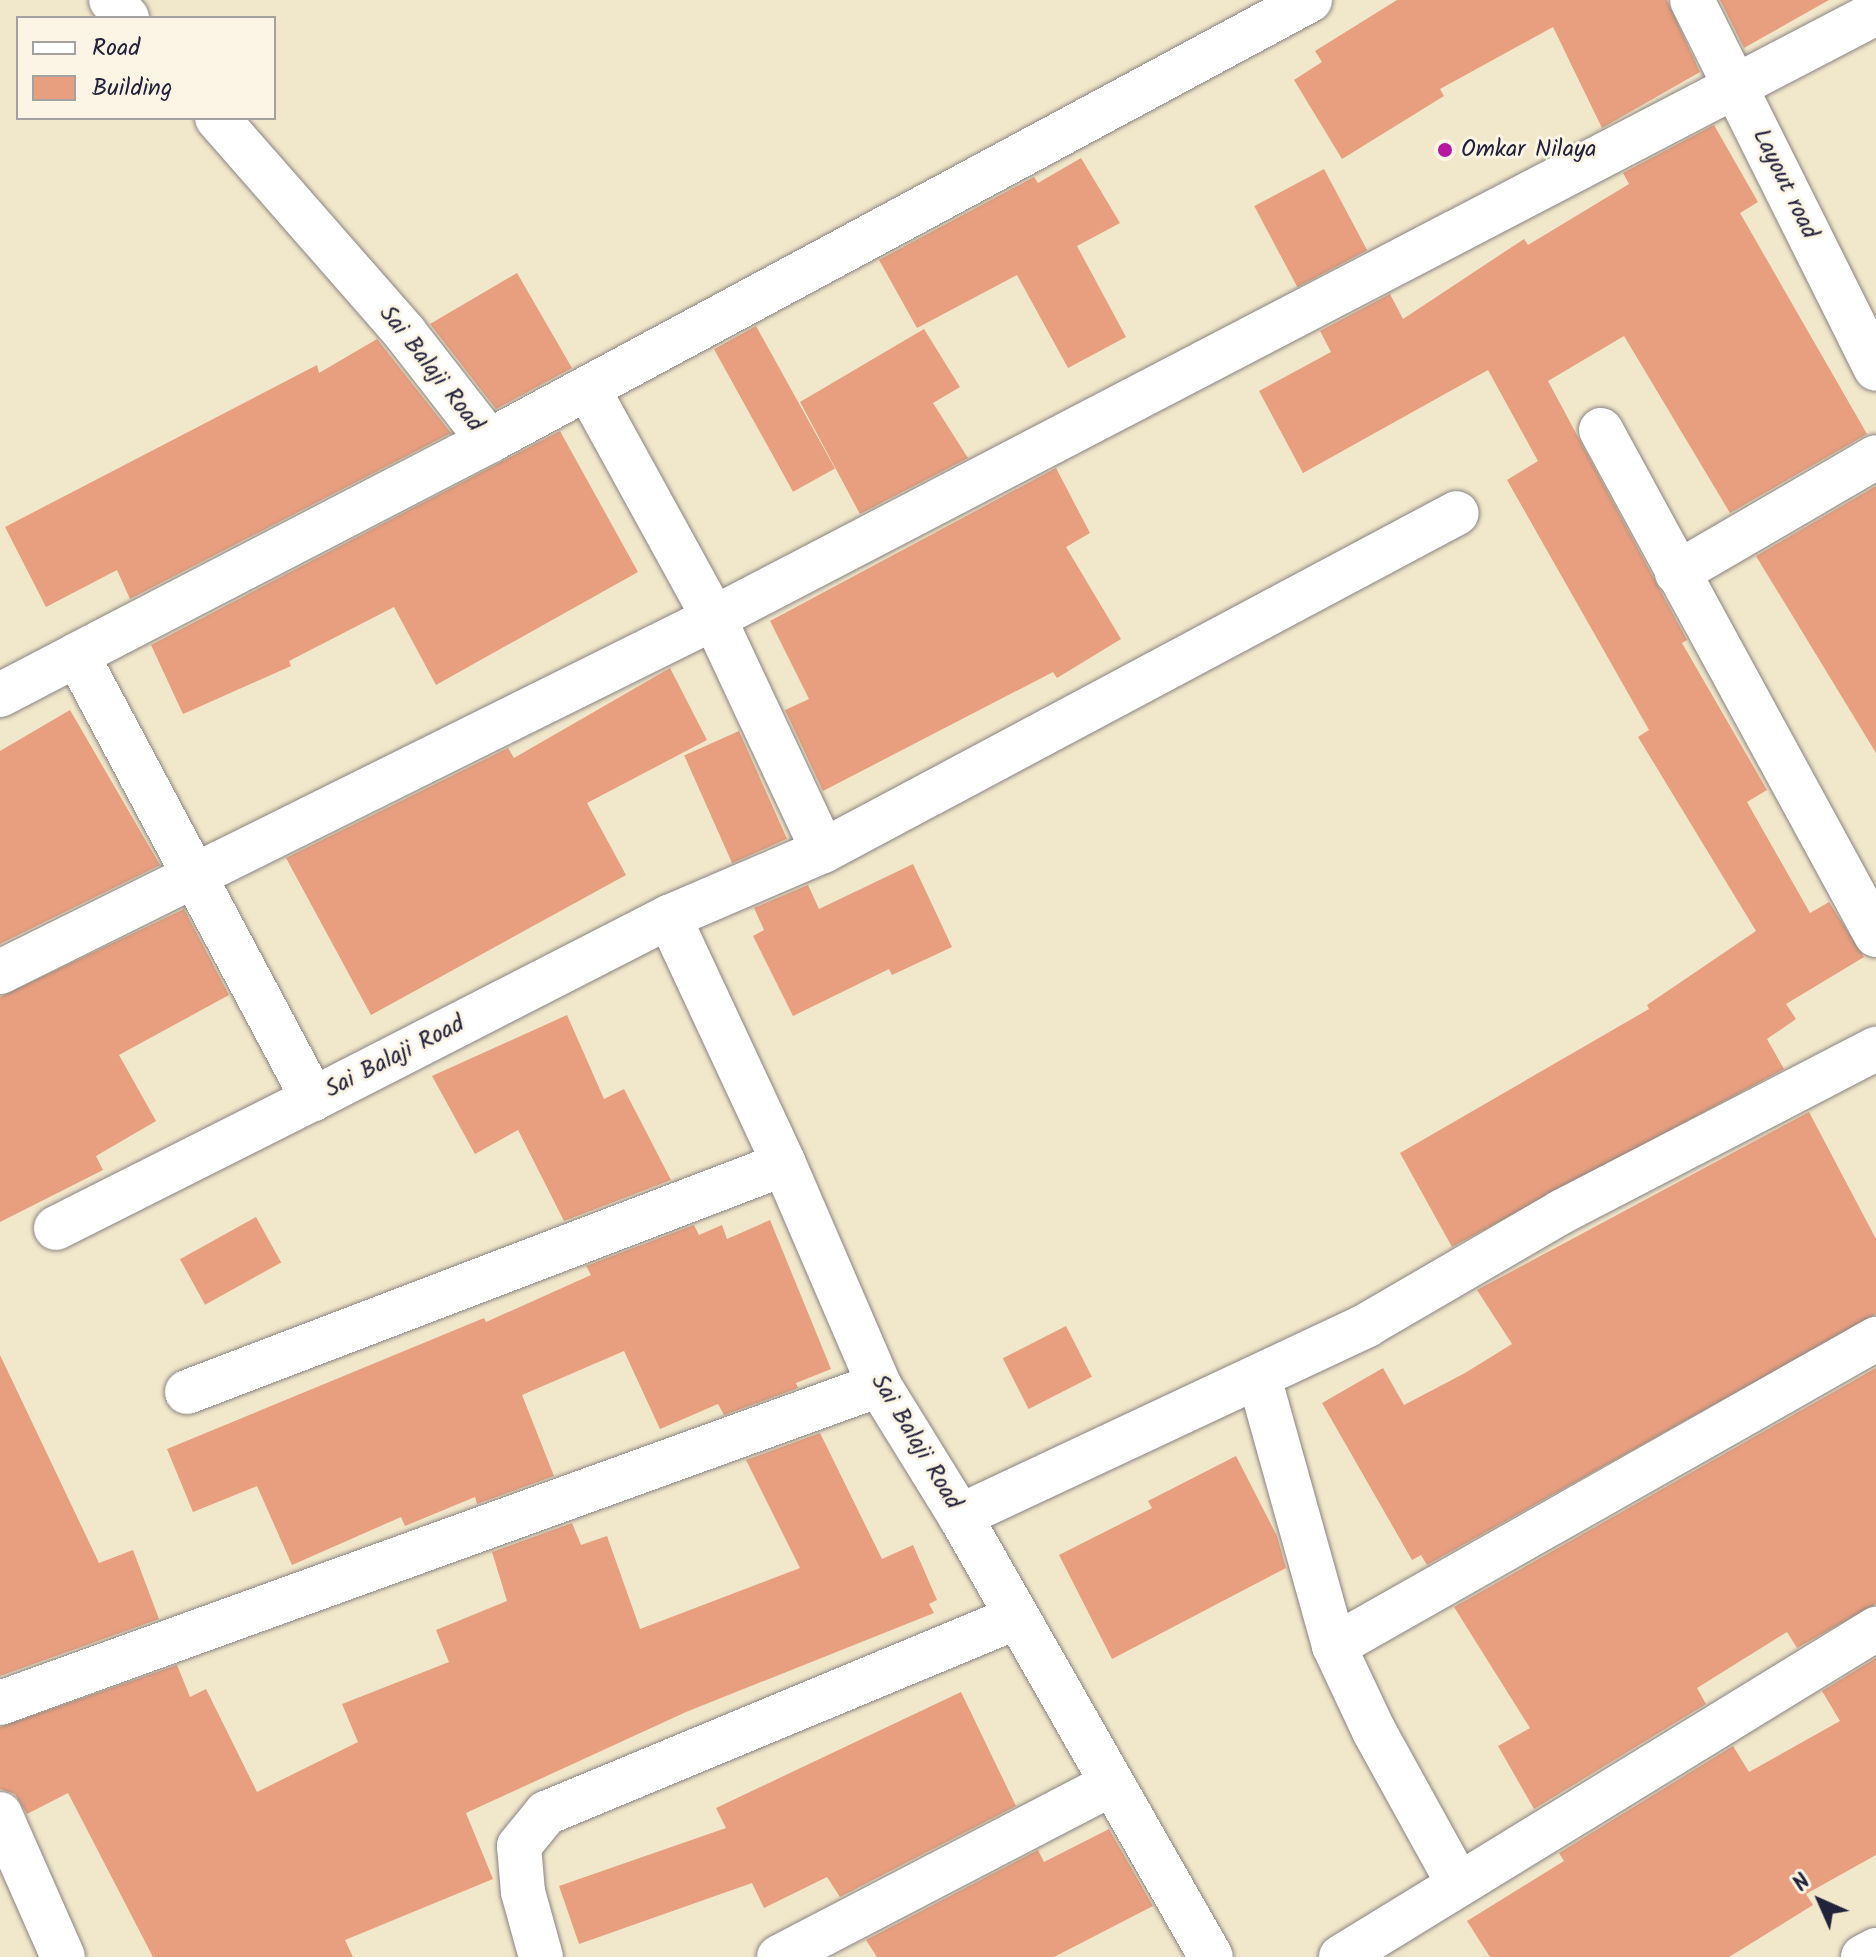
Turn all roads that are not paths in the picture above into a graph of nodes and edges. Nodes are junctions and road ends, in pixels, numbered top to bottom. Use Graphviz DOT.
graph roads {
  1 [pos="111,0"];
  2 [pos="1310,0"];
  3 [pos="1692,0"];
  4 [pos="1876,13"];
  5 [pos="125,16"];
  6 [pos="1738,88"];
  7 [pos="219,120"];
  8 [pos="1876,369"];
  9 [pos="588,389"];
  10 [pos="1601,430"];
  11 [pos="489,441"];
  12 [pos="1876,457"];
  13 [pos="1457,513"];
  14 [pos="1677,573"];
  15 [pos="714,618"];
  16 [pos="77,655"];
  17 [pos="0,695"];
  18 [pos="823,851"];
  19 [pos="193,873"];
  20 [pos="669,917"];
  21 [pos="1876,935"];
  22 [pos="0,972"];
  23 [pos="1876,1049"];
  24 [pos="313,1099"];
  25 [pos="784,1164"];
  26 [pos="56,1228"];
  27 [pos="1876,1339"];
  28 [pos="1259,1377"];
  29 [pos="879,1385"];
  30 [pos="187,1392"];
  31 [pos="960,1516"];
  32 [pos="1015,1618"];
  33 [pos="1876,1629"];
  34 [pos="1334,1646"];
  35 [pos="0,1703"];
  36 [pos="1112,1784"];
  37 [pos="0,1814"];
  38 [pos="1458,1883"];
  39 [pos="1876,1950"];
  40 [pos="63,1957"];
  41 [pos="541,1957"];
  42 [pos="779,1957"];
  43 [pos="1211,1957"];
  44 [pos="1341,1957"];
  45 [pos="1863,1957"];
  1 -- 5 [label="street"];
  2 -- 9 [label="street"];
  3 -- 6 [label="street, Layout road"];
  4 -- 6 [label="street"];
  6 -- 8 [label="street, Layout road"];
  6 -- 15 [label="street"];
  7 -- 11 [label="street, Sai Balaji Road"];
  9 -- 11 [label="street"];
  9 -- 15 [label="street"];
  10 -- 14 [label="street"];
  11 -- 16 [label="street, Sai Balaji Road"];
  12 -- 14 [label="street"];
  13 -- 18 [label="street"];
  14 -- 21 [label="street"];
  15 -- 18 [label="street"];
  15 -- 19 [label="street"];
  16 -- 17 [label="street"];
  16 -- 19 [label="street, Sai Balaji Road"];
  18 -- 20 [label="street"];
  19 -- 22 [label="street"];
  19 -- 24 [label="street, Sai Balaji Road"];
  20 -- 24 [label="street, Sai Balaji Road"];
  20 -- 25 [label="street, Sai Balaji Road"];
  23 -- 28 [label="street"];
  24 -- 26 [label="street"];
  25 -- 29 [label="street, Sai Balaji Road"];
  25 -- 30 [label="street"];
  27 -- 34 [label="street"];
  28 -- 31 [label="street"];
  28 -- 34 [label="street"];
  29 -- 31 [label="street, Sai Balaji Road"];
  29 -- 35 [label="street"];
  31 -- 32 [label="street, Sai Balaji Road"];
  32 -- 36 [label="street, Sai Balaji Road"];
  32 -- 41 [label="street"];
  33 -- 38 [label="street"];
  34 -- 38 [label="street"];
  36 -- 42 [label="street"];
  36 -- 43 [label="street, Sai Balaji Road"];
  37 -- 40 [label="street"];
  38 -- 44 [label="street"];
  39 -- 45 [label="street"];
}
